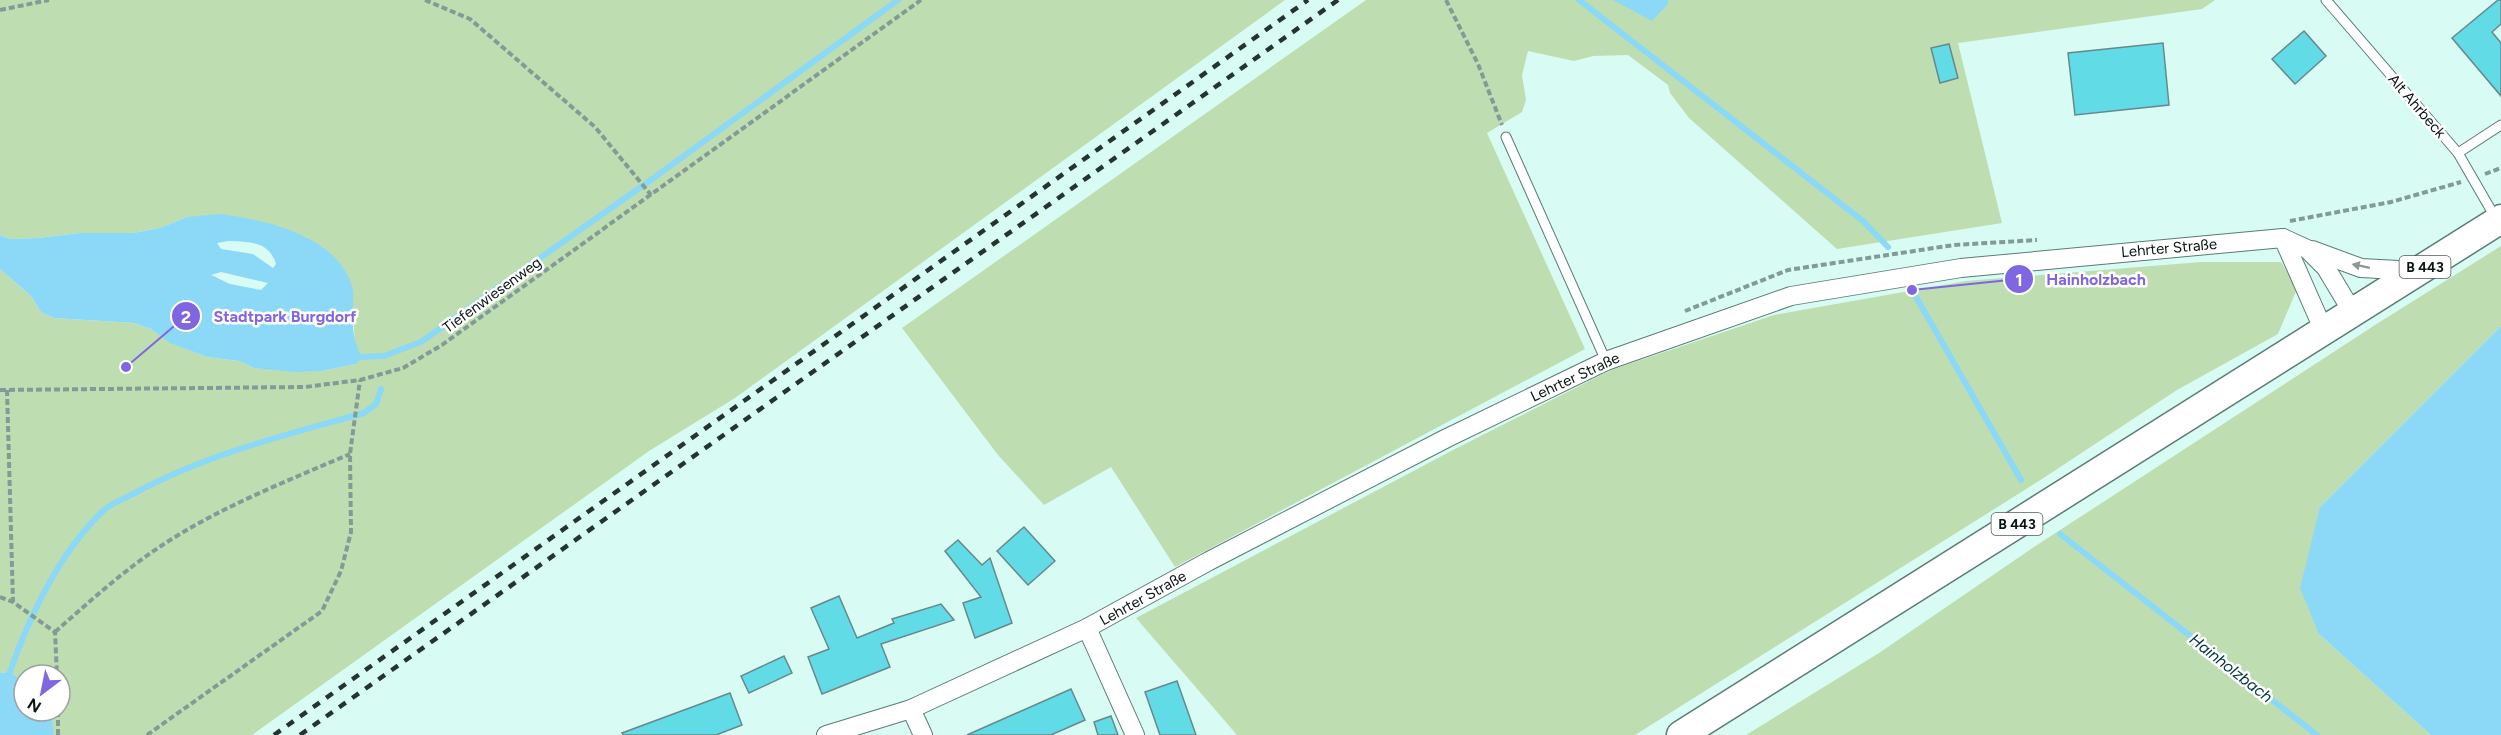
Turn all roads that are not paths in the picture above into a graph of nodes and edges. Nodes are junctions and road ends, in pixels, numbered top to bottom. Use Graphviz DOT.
graph roads {
  1 [pos="2326,0"];
  2 [pos="2501,125"];
  3 [pos="1506,137"];
  4 [pos="2458,153"];
  5 [pos="2499,220"];
  6 [pos="2286,230"];
  7 [pos="2307,249"];
  8 [pos="2418,272"];
  9 [pos="2353,313"];
  10 [pos="2324,331"];
  11 [pos="1606,361"];
  12 [pos="1087,628"];
  13 [pos="911,709"];
  14 [pos="826,735"];
  15 [pos="923,735"];
  16 [pos="1135,735"];
  17 [pos="1681,735"];
  1 -- 4 [label="lane, Alt Ahrbeck"];
  2 -- 4 [label="lane"];
  3 -- 11 [label="lane"];
  4 -- 5 [label="lane, Alt Ahrbeck"];
  5 -- 8 [label="main road, Alt Ahrbeck / B 443"];
  6 -- 7 [label="street, Lehrter Straße"];
  6 -- 10 [label="street"];
  6 -- 11 [label="street, Lehrter Straße"];
  8 -- 7 [label="street, one-way"];
  7 -- 9 [label="street, Lehrter Straße"];
  8 -- 9 [label="main road, Alt Ahrbeck / B 443"];
  9 -- 10 [label="main road, B 443"];
  10 -- 17 [label="main road, B 443"];
  11 -- 12 [label="street, Lehrter Straße"];
  12 -- 13 [label="street, Lehrter Straße"];
  12 -- 16 [label="street"];
  13 -- 14 [label="street, Lehrter Straße"];
  13 -- 15 [label="street"];
}
